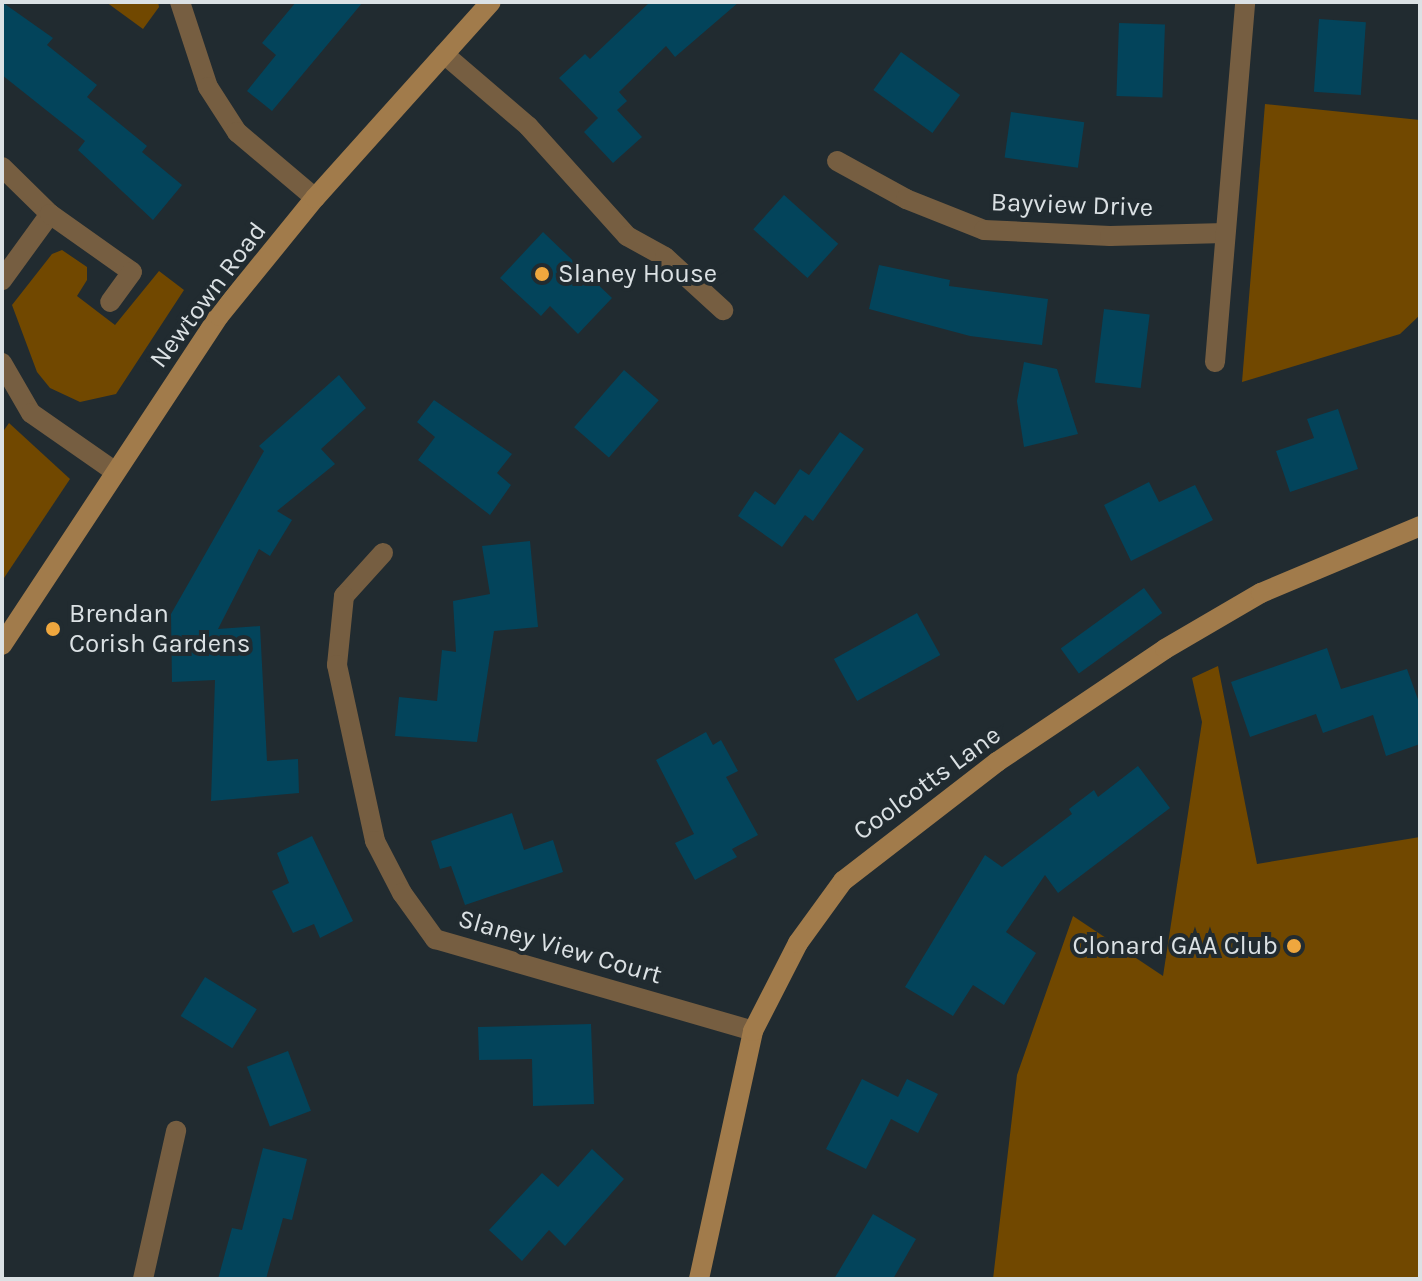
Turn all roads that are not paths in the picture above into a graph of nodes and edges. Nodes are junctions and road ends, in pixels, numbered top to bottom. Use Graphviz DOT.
graph roads {
  1 [pos="180,2"];
  2 [pos="491,2"];
  3 [pos="1245,2"];
  4 [pos="444,54"];
  5 [pos="837,161"];
  6 [pos="2,167"];
  7 [pos="315,198"];
  8 [pos="50,214"];
  9 [pos="1225,233"];
  10 [pos="2,280"];
  11 [pos="110,302"];
  12 [pos="723,310"];
  13 [pos="1215,362"];
  14 [pos="2,363"];
  15 [pos="114,471"];
  16 [pos="1420,526"];
  17 [pos="383,553"];
  18 [pos="2,645"];
  19 [pos="753,1031"];
  20 [pos="176,1131"];
  21 [pos="143,1279"];
  22 [pos="699,1279"];
  1 -- 7 [label="street"];
  2 -- 4 [label="street, Newtown Road"];
  3 -- 9 [label="street"];
  4 -- 7 [label="street, Newtown Road"];
  4 -- 12 [label="street"];
  5 -- 9 [label="street, Bayview Drive"];
  6 -- 8 [label="street"];
  7 -- 15 [label="street, Newtown Road"];
  8 -- 10 [label="street"];
  8 -- 11 [label="street"];
  9 -- 13 [label="street"];
  14 -- 15 [label="street"];
  15 -- 18 [label="street, Newtown Road"];
  16 -- 19 [label="street, Coolcotts Lane"];
  17 -- 19 [label="street, Slaney View Court"];
  19 -- 22 [label="street, Coolcotts Lane"];
  20 -- 21 [label="street"];
}
